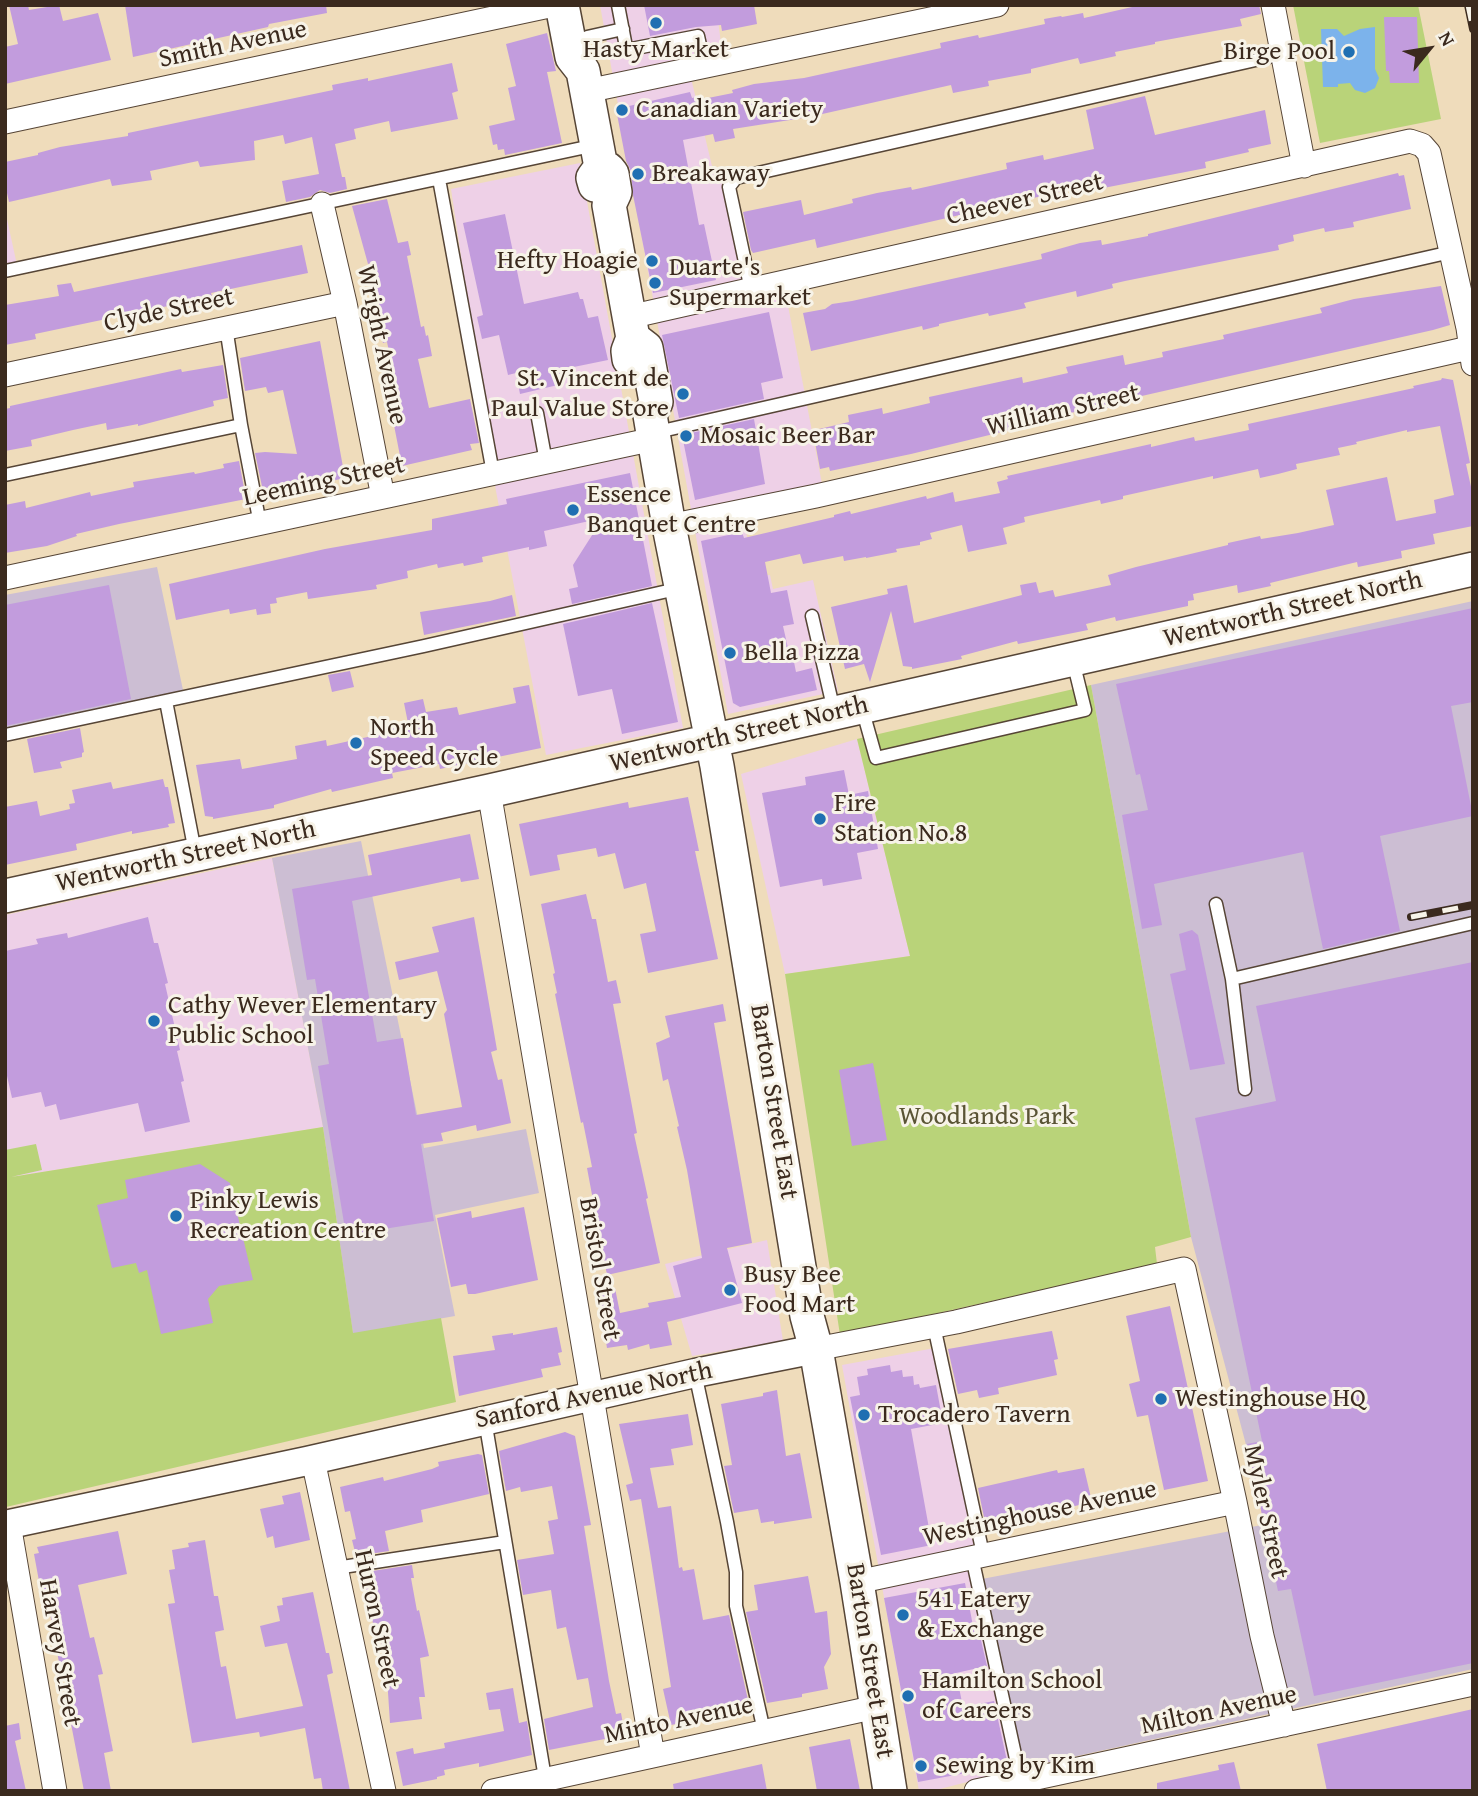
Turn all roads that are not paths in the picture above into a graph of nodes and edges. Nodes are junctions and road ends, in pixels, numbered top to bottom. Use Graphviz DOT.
graph roads {
  1 [pos="554,5"];
  2 [pos="562,5"];
  3 [pos="581,5"];
  4 [pos="618,5"];
  5 [pos="997,5"];
  6 [pos="1273,5"];
  7 [pos="623,30"];
  8 [pos="587,37"];
  9 [pos="1282,54"];
  10 [pos="705,68"];
  11 [pos="585,81"];
  12 [pos="5,122"];
  13 [pos="598,156"];
  14 [pos="1304,166"];
  15 [pos="439,179"];
  16 [pos="322,204"];
  17 [pos="1451,252"];
  18 [pos="5,271"];
  19 [pos="751,290"];
  20 [pos="345,303"];
  21 [pos="226,327"];
  22 [pos="631,327"];
  23 [pos="1471,356"];
  24 [pos="5,375"];
  25 [pos="537,413"];
  26 [pos="241,425"];
  27 [pos="652,429"];
  28 [pos="546,462"];
  29 [pos="493,473"];
  30 [pos="5,475"];
  31 [pos="383,497"];
  32 [pos="260,524"];
  33 [pos="669,526"];
  34 [pos="1473,569"];
  35 [pos="5,578"];
  36 [pos="681,588"];
  37 [pos="812,616"];
  38 [pos="1073,661"];
  39 [pos="166,701"];
  40 [pos="848,710"];
  41 [pos="5,735"];
  42 [pos="711,741"];
  43 [pos="489,791"];
  44 [pos="196,855"];
  45 [pos="5,896"];
  46 [pos="1216,904"];
  47 [pos="1473,923"];
  48 [pos="1232,979"];
  49 [pos="1245,1089"];
  50 [pos="1184,1269"];
  51 [pos="934,1326"];
  52 [pos="816,1349"];
  53 [pos="695,1373"];
  54 [pos="593,1396"];
  55 [pos="485,1420"];
  56 [pos="313,1460"];
  57 [pos="1236,1502"];
  58 [pos="7,1524"];
  59 [pos="505,1542"];
  60 [pos="978,1555"];
  61 [pos="336,1568"];
  62 [pos="857,1583"];
  63 [pos="1473,1684"];
  64 [pos="876,1707"];
  65 [pos="1284,1725"];
  66 [pos="764,1731"];
  67 [pos="653,1756"];
  68 [pos="546,1785"];
  69 [pos="1016,1785"];
  70 [pos="55,1791"];
  71 [pos="384,1791"];
  72 [pos="493,1791"];
  73 [pos="890,1791"];
  74 [pos="976,1791"];
  1 -- 12 [label="street, Smith Avenue"];
  2 -- 11 [label="main road, Barton Street East"];
  3 -- 8 [label="main road, Barton Street East"];
  4 -- 7 [label="lane"];
  5 -- 10 [label="street"];
  6 -- 9 [label="street"];
  7 -- 8 [label="lane"];
  7 -- 10 [label="lane"];
  8 -- 11 [label="main road, Barton Street East"];
  9 -- 14 [label="street"];
  9 -- 19 [label="lane"];
  10 -- 11 [label="street"];
  11 -- 13 [label="main road, Barton Street East"];
  13 -- 15 [label="lane"];
  13 -- 22 [label="main road, Barton Street East"];
  14 -- 17 [label="street, Cheever Street"];
  14 -- 19 [label="street, Cheever Street"];
  15 -- 16 [label="lane"];
  15 -- 29 [label="lane"];
  16 -- 18 [label="lane"];
  16 -- 20 [label="street, Wright Avenue"];
  17 -- 23 [label="street"];
  17 -- 27 [label="lane"];
  19 -- 22 [label="street, Cheever Street"];
  20 -- 21 [label="street, Clyde Street"];
  20 -- 31 [label="street, Wright Avenue"];
  21 -- 24 [label="street, Clyde Street"];
  21 -- 26 [label="lane"];
  22 -- 27 [label="main road, Barton Street East"];
  23 -- 33 [label="street, William Street"];
  25 -- 28 [label="lane"];
  26 -- 30 [label="lane"];
  26 -- 32 [label="lane"];
  27 -- 28 [label="street, Leeming Street"];
  27 -- 33 [label="main road, Barton Street East"];
  28 -- 29 [label="street, Leeming Street"];
  29 -- 31 [label="street, Leeming Street"];
  31 -- 32 [label="street, Leeming Street"];
  32 -- 35 [label="street, Leeming Street"];
  33 -- 36 [label="main road, Barton Street East"];
  34 -- 38 [label="main road, Wentworth Street North"];
  36 -- 39 [label="lane"];
  36 -- 42 [label="main road, Barton Street East"];
  37 -- 40 [label="lane"];
  38 -- 40 [label="main road, Wentworth Street North"];
  38 -- 40 [label="lane"];
  39 -- 41 [label="lane"];
  39 -- 44 [label="lane"];
  40 -- 42 [label="main road, Wentworth Street North"];
  42 -- 43 [label="main road, Wentworth Street North"];
  42 -- 52 [label="main road, Barton Street East"];
  43 -- 44 [label="main road, Wentworth Street North"];
  43 -- 54 [label="street, Bristol Street"];
  44 -- 45 [label="main road, Wentworth Street North"];
  46 -- 48 [label="lane"];
  47 -- 48 [label="lane"];
  48 -- 49 [label="lane"];
  50 -- 51 [label="street, Sanford Avenue North"];
  50 -- 57 [label="street, Myler Street"];
  51 -- 52 [label="street, Sanford Avenue North"];
  51 -- 60 [label="lane"];
  52 -- 53 [label="street, Sanford Avenue North"];
  52 -- 62 [label="main road, Barton Street East"];
  53 -- 54 [label="street, Sanford Avenue North"];
  53 -- 66 [label="lane"];
  54 -- 55 [label="street, Sanford Avenue North"];
  54 -- 67 [label="street, Bristol Street"];
  55 -- 56 [label="street, Sanford Avenue North"];
  55 -- 59 [label="lane"];
  56 -- 58 [label="street, Sanford Avenue North"];
  56 -- 61 [label="street, Huron Street"];
  57 -- 60 [label="street, Westinghouse Avenue"];
  57 -- 65 [label="street, Myler Street"];
  58 -- 70 [label="street, Harvey Street"];
  59 -- 61 [label="lane"];
  59 -- 68 [label="lane"];
  60 -- 62 [label="street, Westinghouse Avenue"];
  60 -- 69 [label="lane"];
  61 -- 71 [label="street, Huron Street"];
  62 -- 64 [label="main road, Barton Street East"];
  63 -- 65 [label="street, Milton Avenue"];
  64 -- 66 [label="street, Minto Avenue"];
  64 -- 73 [label="main road, Barton Street East"];
  65 -- 69 [label="street, Milton Avenue"];
  66 -- 67 [label="street, Minto Avenue"];
  67 -- 68 [label="street, Minto Avenue"];
  68 -- 72 [label="street, Minto Avenue"];
  69 -- 74 [label="street, Milton Avenue"];
}
